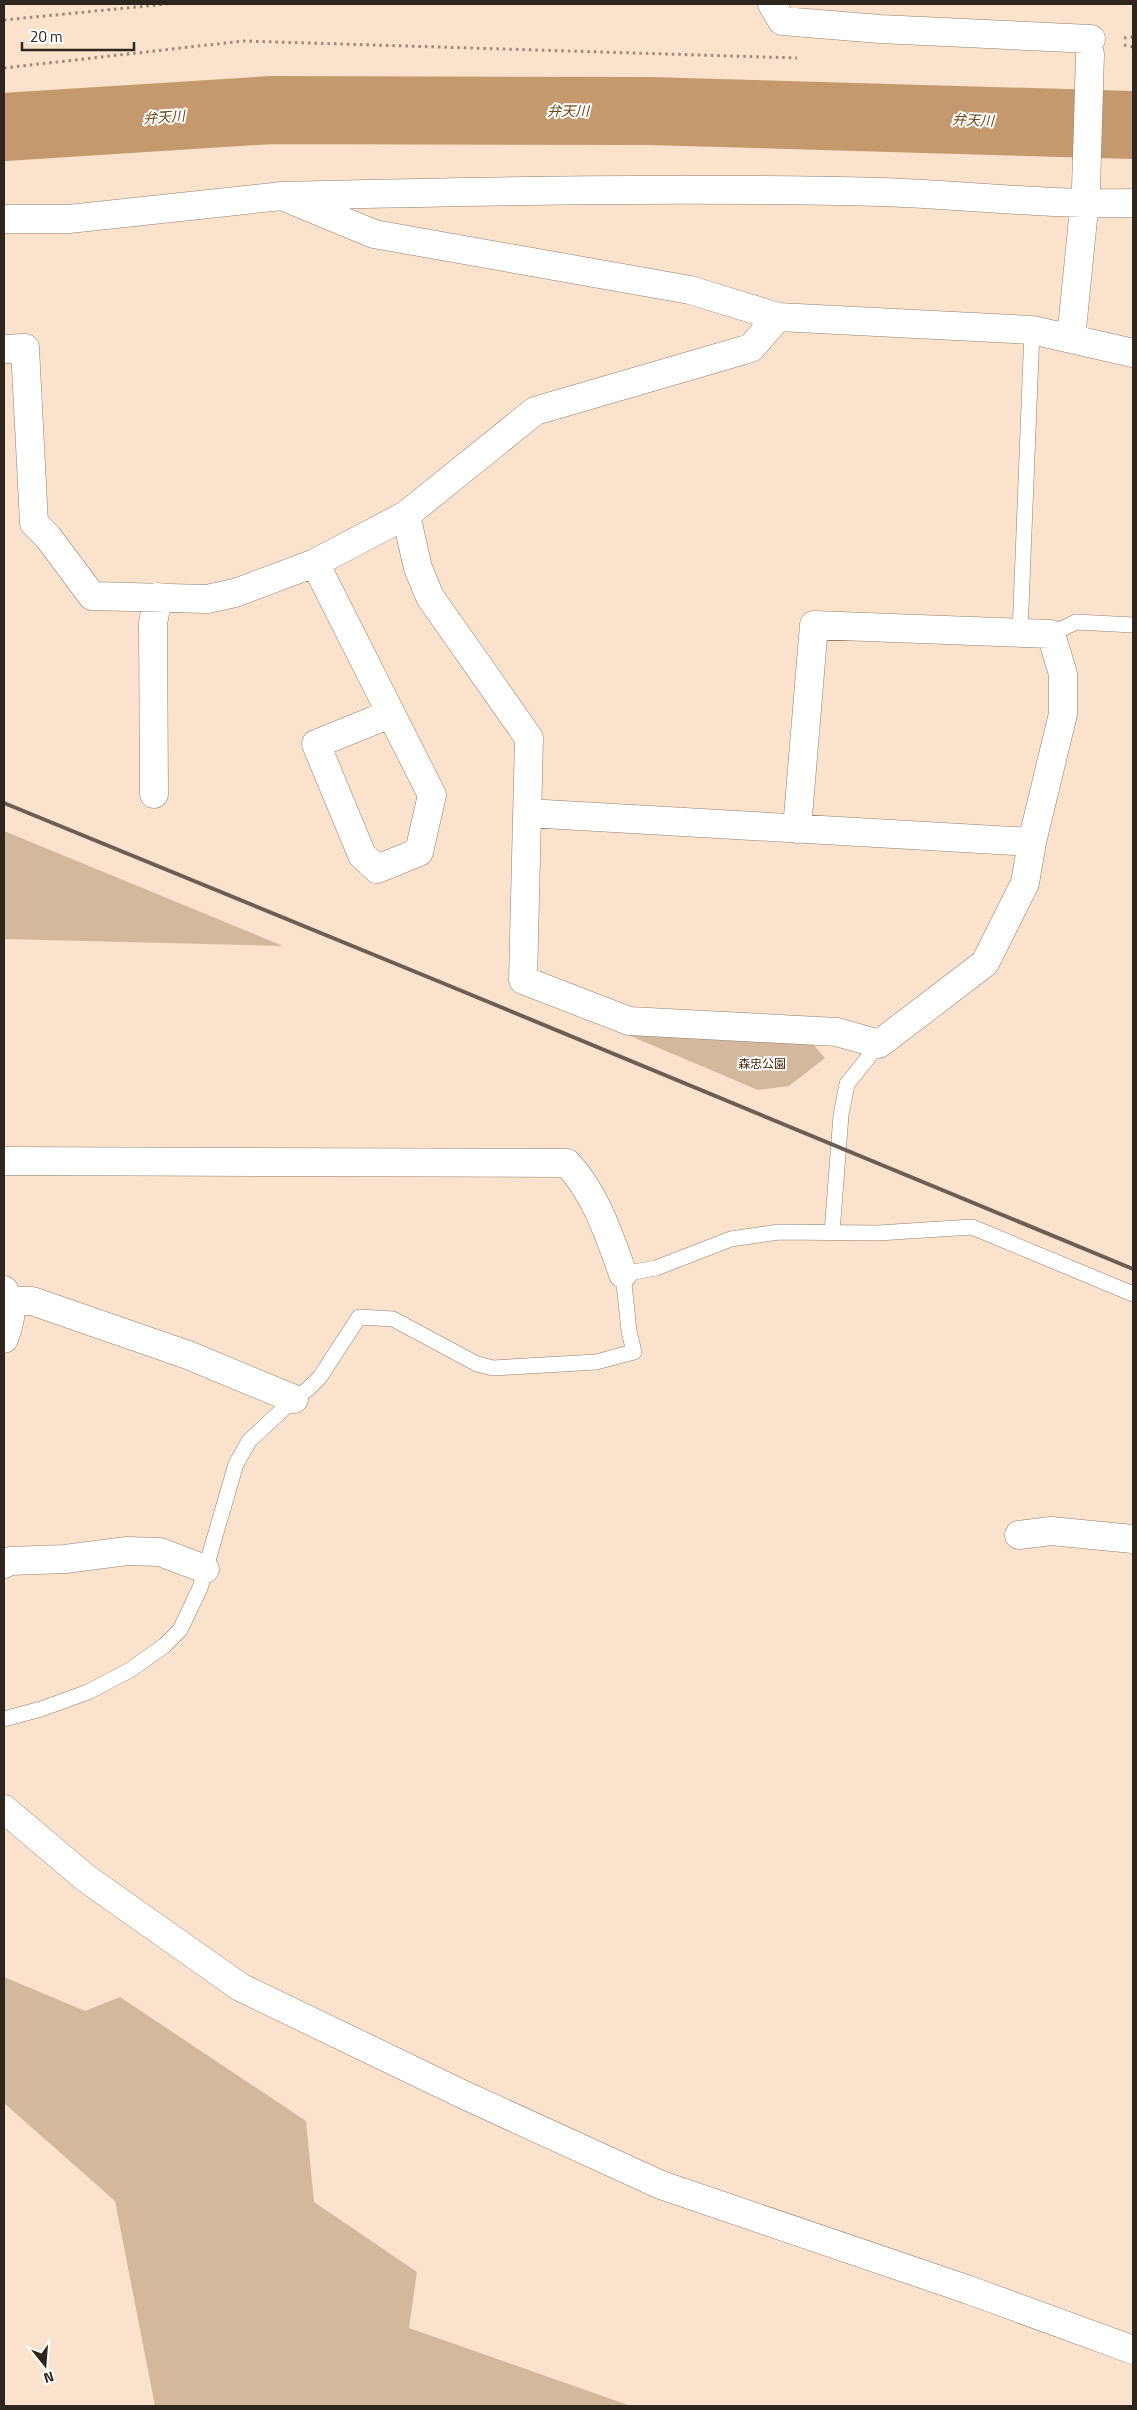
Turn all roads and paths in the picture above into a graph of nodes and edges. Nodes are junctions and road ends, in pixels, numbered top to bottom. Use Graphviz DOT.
graph roads {
  1 [pos="167,4"];
  2 [pos="772,4"];
  3 [pos="4,20"];
  4 [pos="804,59"];
  5 [pos="4,68"];
  6 [pos="282,196"];
  7 [pos="1085,196"];
  8 [pos="1133,203"];
  9 [pos="4,220"];
  10 [pos="778,317"];
  11 [pos="1032,330"];
  12 [pos="1071,339"];
  13 [pos="4,349"];
  14 [pos="1133,353"];
  15 [pos="406,515"];
  16 [pos="315,563"];
  17 [pos="158,597"];
  18 [pos="1133,625"];
  19 [pos="1020,633"];
  20 [pos="1052,634"];
  21 [pos="390,714"];
  22 [pos="154,794"];
  23 [pos="527,813"];
  24 [pos="797,828"];
  25 [pos="1032,842"];
  26 [pos="879,1044"];
  27 [pos="4,1160"];
  28 [pos="832,1233"];
  29 [pos="623,1274"];
  30 [pos="1133,1294"];
  31 [pos="6,1296"];
  32 [pos="4,1338"];
  33 [pos="294,1399"];
  34 [pos="1020,1535"];
  35 [pos="1133,1539"];
  36 [pos="4,1564"];
  37 [pos="205,1569"];
  38 [pos="4,1719"];
  39 [pos="4,1809"];
  40 [pos="1133,2350"];
  1 -- 3 [label="path"];
  2 -- 7 [label="street"];
  4 -- 5 [label="path"];
  6 -- 7 [label="street"];
  6 -- 9 [label="street"];
  6 -- 10 [label="street"];
  7 -- 8 [label="street"];
  7 -- 12 [label="street"];
  10 -- 11 [label="street"];
  10 -- 15 [label="street"];
  11 -- 12 [label="street"];
  11 -- 19 [label="lane"];
  12 -- 14 [label="street"];
  13 -- 17 [label="street"];
  15 -- 16 [label="street"];
  15 -- 23 [label="street"];
  16 -- 17 [label="street"];
  16 -- 21 [label="street"];
  17 -- 22 [label="street"];
  18 -- 20 [label="lane"];
  19 -- 20 [label="street"];
  19 -- 24 [label="street"];
  20 -- 25 [label="street"];
  21 -- 21 [label="street"];
  23 -- 24 [label="street"];
  23 -- 26 [label="street"];
  24 -- 25 [label="street"];
  25 -- 26 [label="street"];
  26 -- 28 [label="lane"];
  27 -- 29 [label="street"];
  28 -- 29 [label="lane"];
  28 -- 30 [label="lane"];
  29 -- 33 [label="lane"];
  31 -- 32 [label="street"];
  31 -- 33 [label="street"];
  33 -- 37 [label="lane"];
  34 -- 35 [label="street"];
  36 -- 37 [label="street"];
  37 -- 38 [label="lane"];
  39 -- 40 [label="street"];
}
